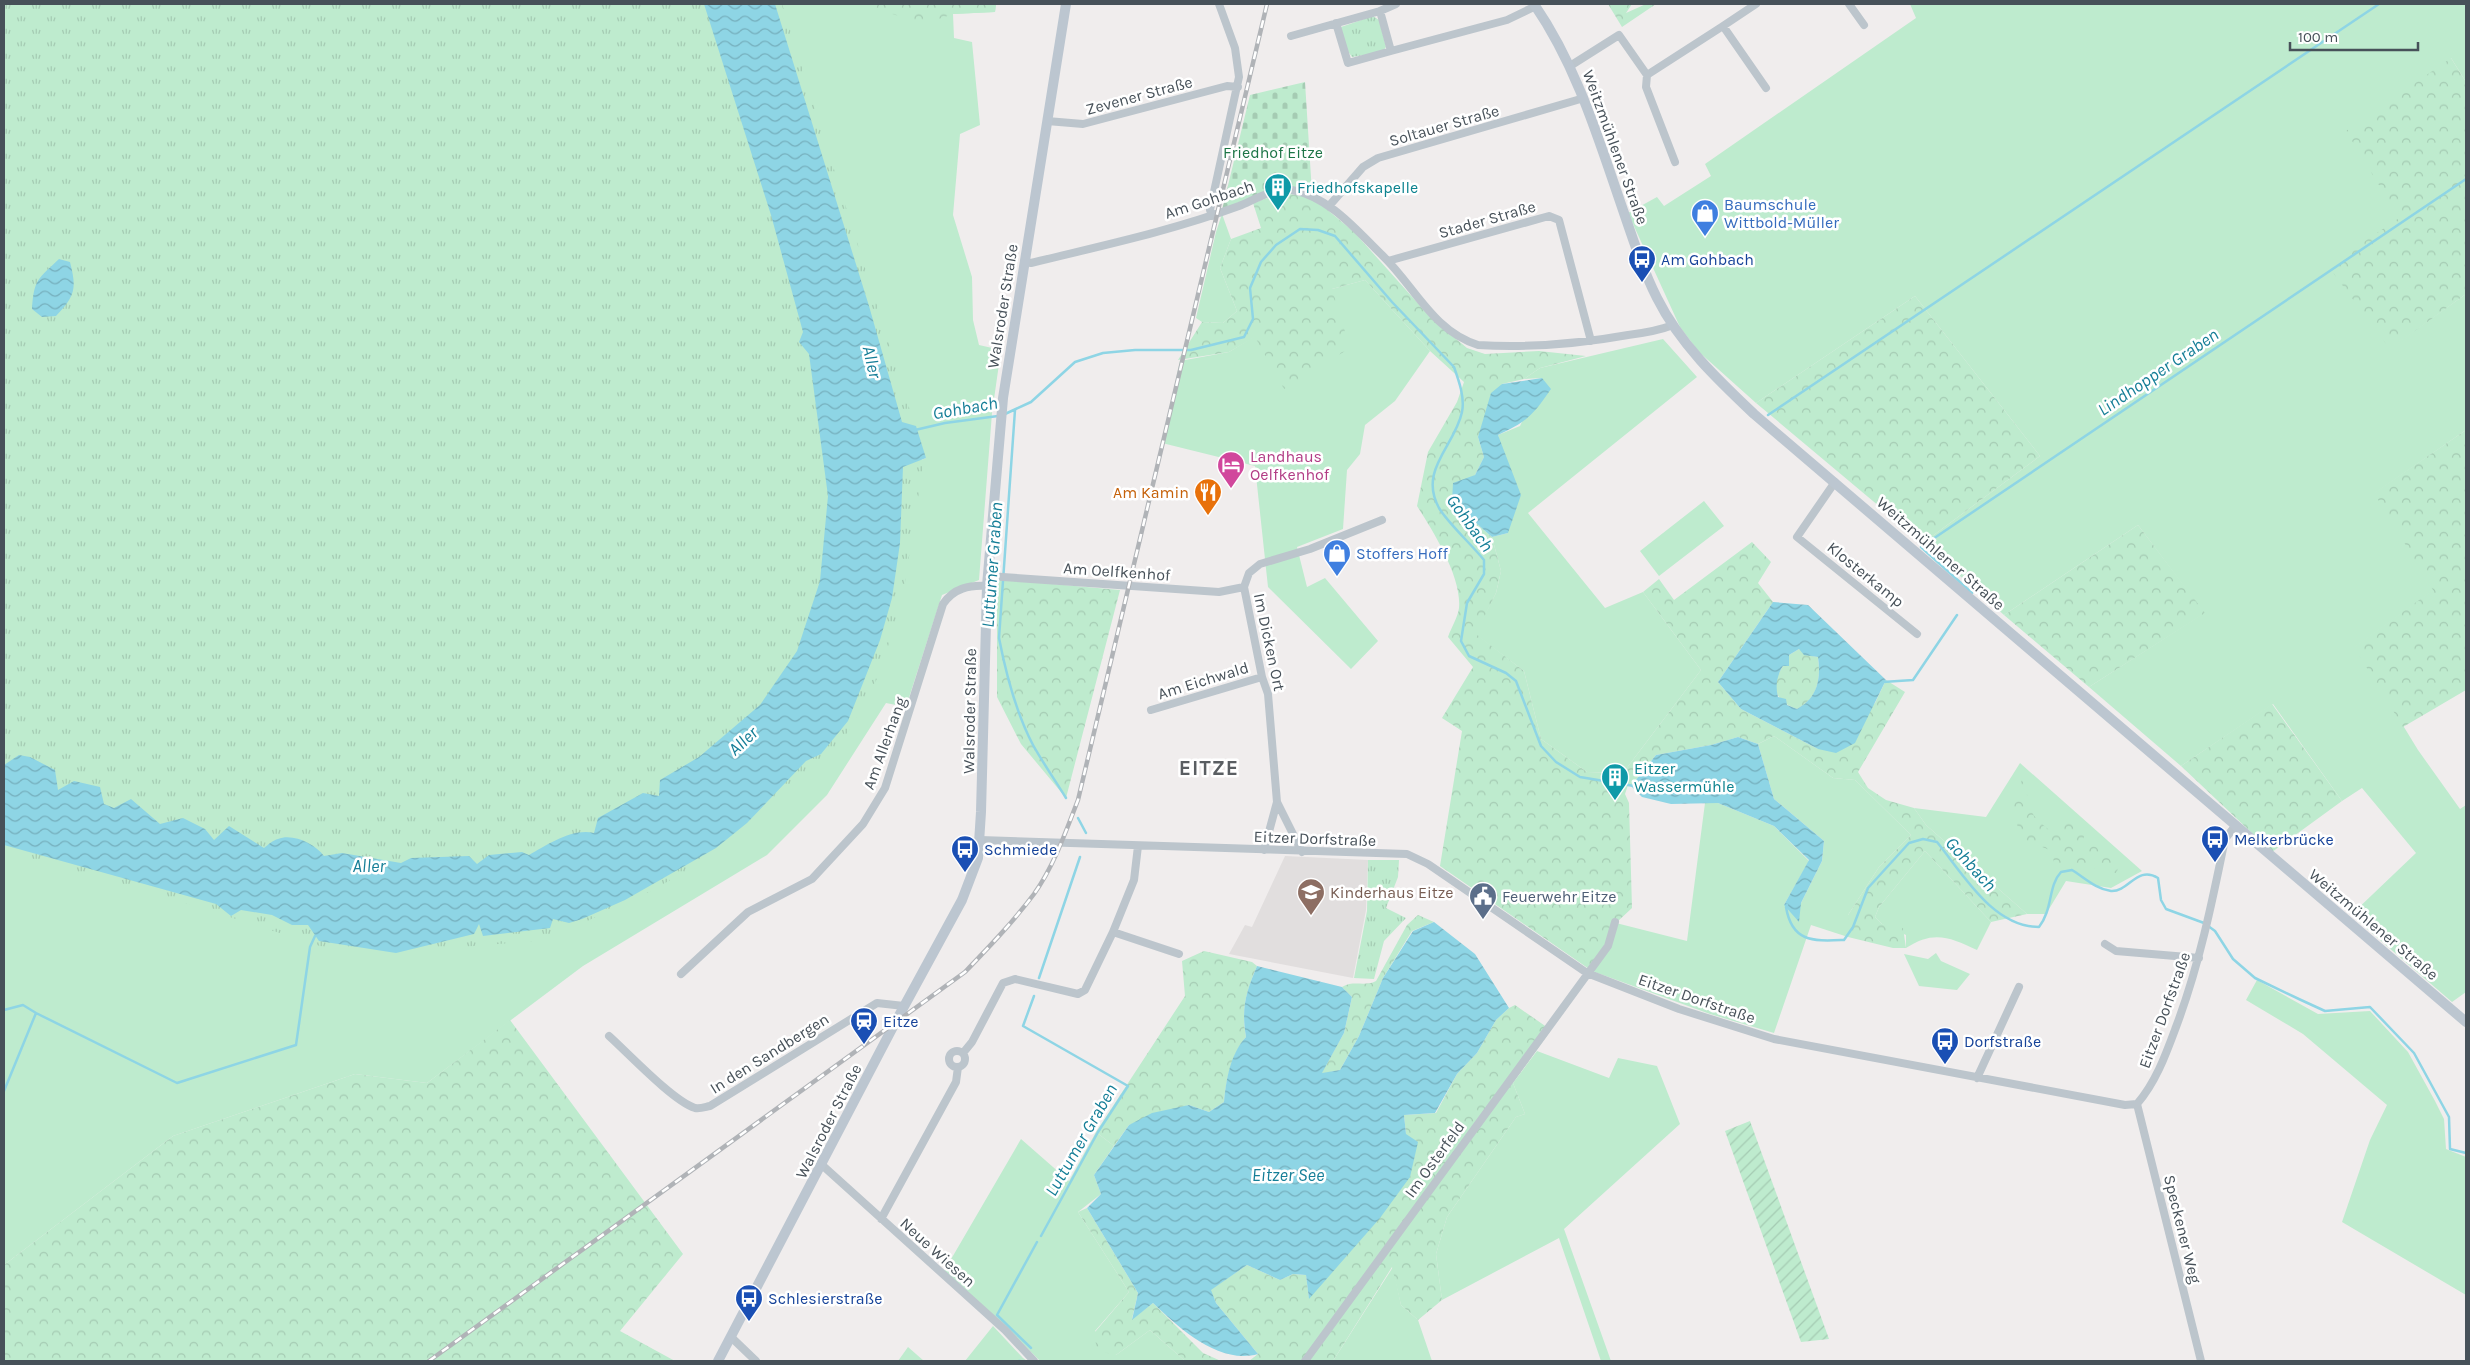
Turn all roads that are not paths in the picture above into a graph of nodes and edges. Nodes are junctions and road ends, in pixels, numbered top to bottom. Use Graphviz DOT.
graph roads {
  1 [pos="1066,4"];
  2 [pos="1219,4"];
  3 [pos="1396,4"];
  4 [pos="1756,4"];
  5 [pos="1849,4"];
  6 [pos="1535,5"];
  7 [pos="1380,11"];
  8 [pos="1336,23"];
  9 [pos="1864,25"];
  10 [pos="1723,26"];
  11 [pos="1291,36"];
  12 [pos="1392,51"];
  13 [pos="1570,66"];
  14 [pos="1648,75"];
  15 [pos="1238,87"];
  16 [pos="1766,88"];
  17 [pos="1584,98"];
  18 [pos="1047,121"];
  19 [pos="1675,162"];
  20 [pos="1329,206"];
  21 [pos="1212,216"];
  22 [pos="1388,261"];
  23 [pos="1025,262"];
  24 [pos="1673,325"];
  25 [pos="1591,341"];
  26 [pos="1835,482"];
  27 [pos="1382,520"];
  28 [pos="990,579"];
  29 [pos="1244,587"];
  30 [pos="1917,634"];
  31 [pos="1262,677"];
  32 [pos="1151,710"];
  33 [pos="1277,802"];
  34 [pos="2236,825"];
  35 [pos="980,840"];
  36 [pos="1138,846"];
  37 [pos="1264,850"];
  38 [pos="1302,852"];
  39 [pos="1615,922"];
  40 [pos="1113,932"];
  41 [pos="2105,944"];
  42 [pos="1179,954"];
  43 [pos="2199,958"];
  44 [pos="1587,973"];
  45 [pos="681,974"];
  46 [pos="2019,987"];
  47 [pos="904,1006"];
  48 [pos="2466,1022"];
  49 [pos="609,1036"];
  50 [pos="963,1053"];
  51 [pos="958,1068"];
  52 [pos="1977,1078"];
  53 [pos="2137,1104"];
  54 [pos="822,1165"];
  55 [pos="881,1220"];
  56 [pos="731,1337"];
  57 [pos="718,1361"];
  58 [pos="756,1361"];
  59 [pos="1034,1361"];
  60 [pos="1305,1361"];
  61 [pos="2201,1361"];
  1 -- 18 [label="main road, Walsroder Straße"];
  2 -- 15 [label="street"];
  3 -- 7 [label="street"];
  4 -- 10 [label="street"];
  5 -- 9 [label="street"];
  6 -- 12 [label="street"];
  6 -- 13 [label="main road, Weitzmühlener Straße"];
  7 -- 8 [label="street"];
  7 -- 12 [label="street"];
  8 -- 11 [label="street"];
  8 -- 12 [label="street"];
  10 -- 14 [label="street"];
  10 -- 16 [label="street"];
  13 -- 14 [label="street"];
  13 -- 17 [label="main road, Weitzmühlener Straße"];
  14 -- 19 [label="street"];
  15 -- 18 [label="street, Zevener Straße"];
  15 -- 21 [label="street"];
  17 -- 20 [label="street, Soltauer Straße"];
  17 -- 24 [label="main road, Weitzmühlener Straße"];
  18 -- 23 [label="main road, Walsroder Straße"];
  20 -- 21 [label="street, Am Gohbach"];
  20 -- 22 [label="street, Am Gohbach"];
  21 -- 23 [label="street, Am Gohbach"];
  22 -- 25 [label="street, Am Gohbach"];
  22 -- 25 [label="street, Stader Straße"];
  23 -- 28 [label="main road, Walsroder Straße"];
  24 -- 25 [label="street, Am Gohbach"];
  24 -- 26 [label="main road, Weitzmühlener Straße"];
  26 -- 30 [label="street, Klosterkamp"];
  26 -- 34 [label="main road, Weitzmühlener Straße"];
  27 -- 29 [label="street, Im Dicken Ort"];
  28 -- 29 [label="street, Am Oelfkenhof"];
  28 -- 35 [label="main road, Walsroder Straße"];
  28 -- 45 [label="street, Am Allerhang"];
  29 -- 31 [label="street, Im Dicken Ort"];
  31 -- 32 [label="street, Am Eichwald"];
  31 -- 33 [label="street, Im Dicken Ort"];
  33 -- 37 [label="street, Im Dicken Ort"];
  33 -- 38 [label="street, Im Dicken Ort"];
  34 -- 43 [label="street, Eitzer Dorfstraße"];
  34 -- 48 [label="main road, Weitzmühlener Straße"];
  35 -- 36 [label="street, Eitzer Dorfstraße"];
  35 -- 47 [label="main road, Walsroder Straße"];
  36 -- 37 [label="street, Eitzer Dorfstraße"];
  36 -- 40 [label="street"];
  37 -- 38 [label="street, Eitzer Dorfstraße"];
  38 -- 44 [label="street, Eitzer Dorfstraße"];
  39 -- 44 [label="street, Im Osterfeld"];
  40 -- 42 [label="street"];
  40 -- 50 [label="street"];
  41 -- 43 [label="street"];
  43 -- 53 [label="street, Eitzer Dorfstraße"];
  44 -- 52 [label="street, Eitzer Dorfstraße"];
  44 -- 60 [label="street, Im Osterfeld"];
  46 -- 52 [label="street"];
  47 -- 49 [label="street, In den Sandbergen"];
  47 -- 54 [label="main road, Walsroder Straße"];
  50 -- 51 [label="street"];
  50 -- 51 [label="street"];
  51 -- 55 [label="street"];
  52 -- 53 [label="street, Eitzer Dorfstraße"];
  53 -- 61 [label="street, Speckener Weg"];
  54 -- 55 [label="street, Neue Wiesen"];
  54 -- 56 [label="main road, Walsroder Straße"];
  55 -- 59 [label="street, Neue Wiesen"];
  56 -- 57 [label="main road, Walsroder Straße"];
  56 -- 58 [label="street"];
}
